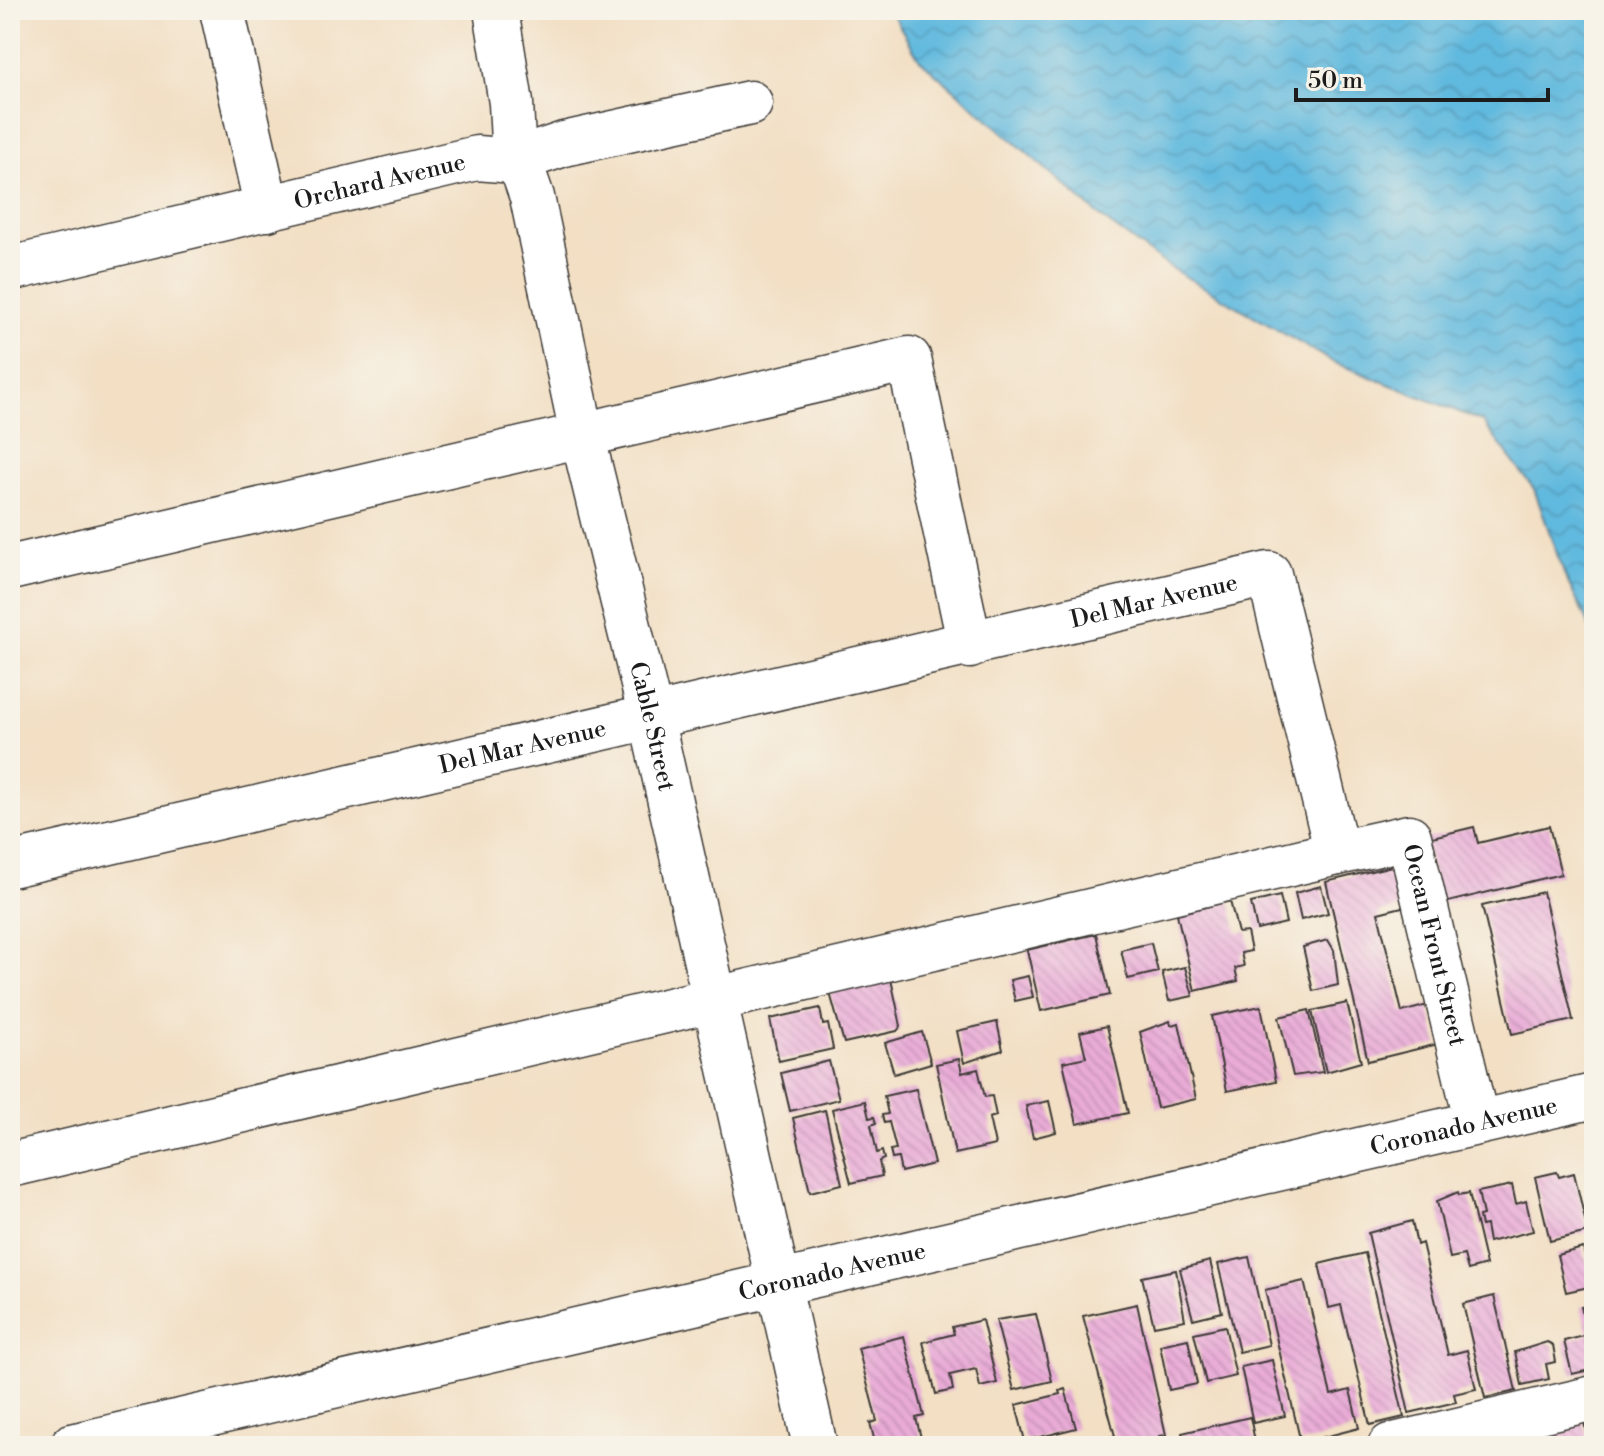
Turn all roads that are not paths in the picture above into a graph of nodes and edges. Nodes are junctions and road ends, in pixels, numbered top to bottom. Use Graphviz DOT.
graph roads {
  1 [pos="222,10"];
  2 [pos="496,10"];
  3 [pos="750,103"];
  4 [pos="514,161"];
  5 [pos="267,209"];
  6 [pos="10,269"];
  7 [pos="582,434"];
  8 [pos="10,568"];
  9 [pos="970,646"];
  10 [pos="651,717"];
  11 [pos="1337,853"];
  12 [pos="10,865"];
  13 [pos="713,1001"];
  14 [pos="1594,1096"];
  15 [pos="1477,1123"];
  16 [pos="10,1165"];
  17 [pos="777,1285"];
  18 [pos="1594,1398"];
  19 [pos="72,1446"];
  20 [pos="815,1446"];
  21 [pos="1390,1446"];
  1 -- 5 [label="street"];
  2 -- 4 [label="street, Cable Street"];
  3 -- 4 [label="street, Orchard Avenue"];
  4 -- 5 [label="street, Orchard Avenue"];
  4 -- 7 [label="street, Cable Street"];
  5 -- 6 [label="street, Orchard Avenue"];
  7 -- 8 [label="street"];
  7 -- 9 [label="street"];
  7 -- 10 [label="street, Cable Street"];
  9 -- 10 [label="street, Del Mar Avenue"];
  9 -- 11 [label="street, Del Mar Avenue"];
  10 -- 12 [label="street, Del Mar Avenue"];
  10 -- 13 [label="street, Cable Street"];
  11 -- 13 [label="street"];
  11 -- 15 [label="street, Ocean Front Street"];
  13 -- 16 [label="street"];
  13 -- 17 [label="street, Cable Street"];
  14 -- 15 [label="street, Coronado Avenue"];
  15 -- 17 [label="street, Coronado Avenue"];
  17 -- 19 [label="street, Coronado Avenue"];
  17 -- 20 [label="street, Cable Street"];
  18 -- 21 [label="street"];
}
